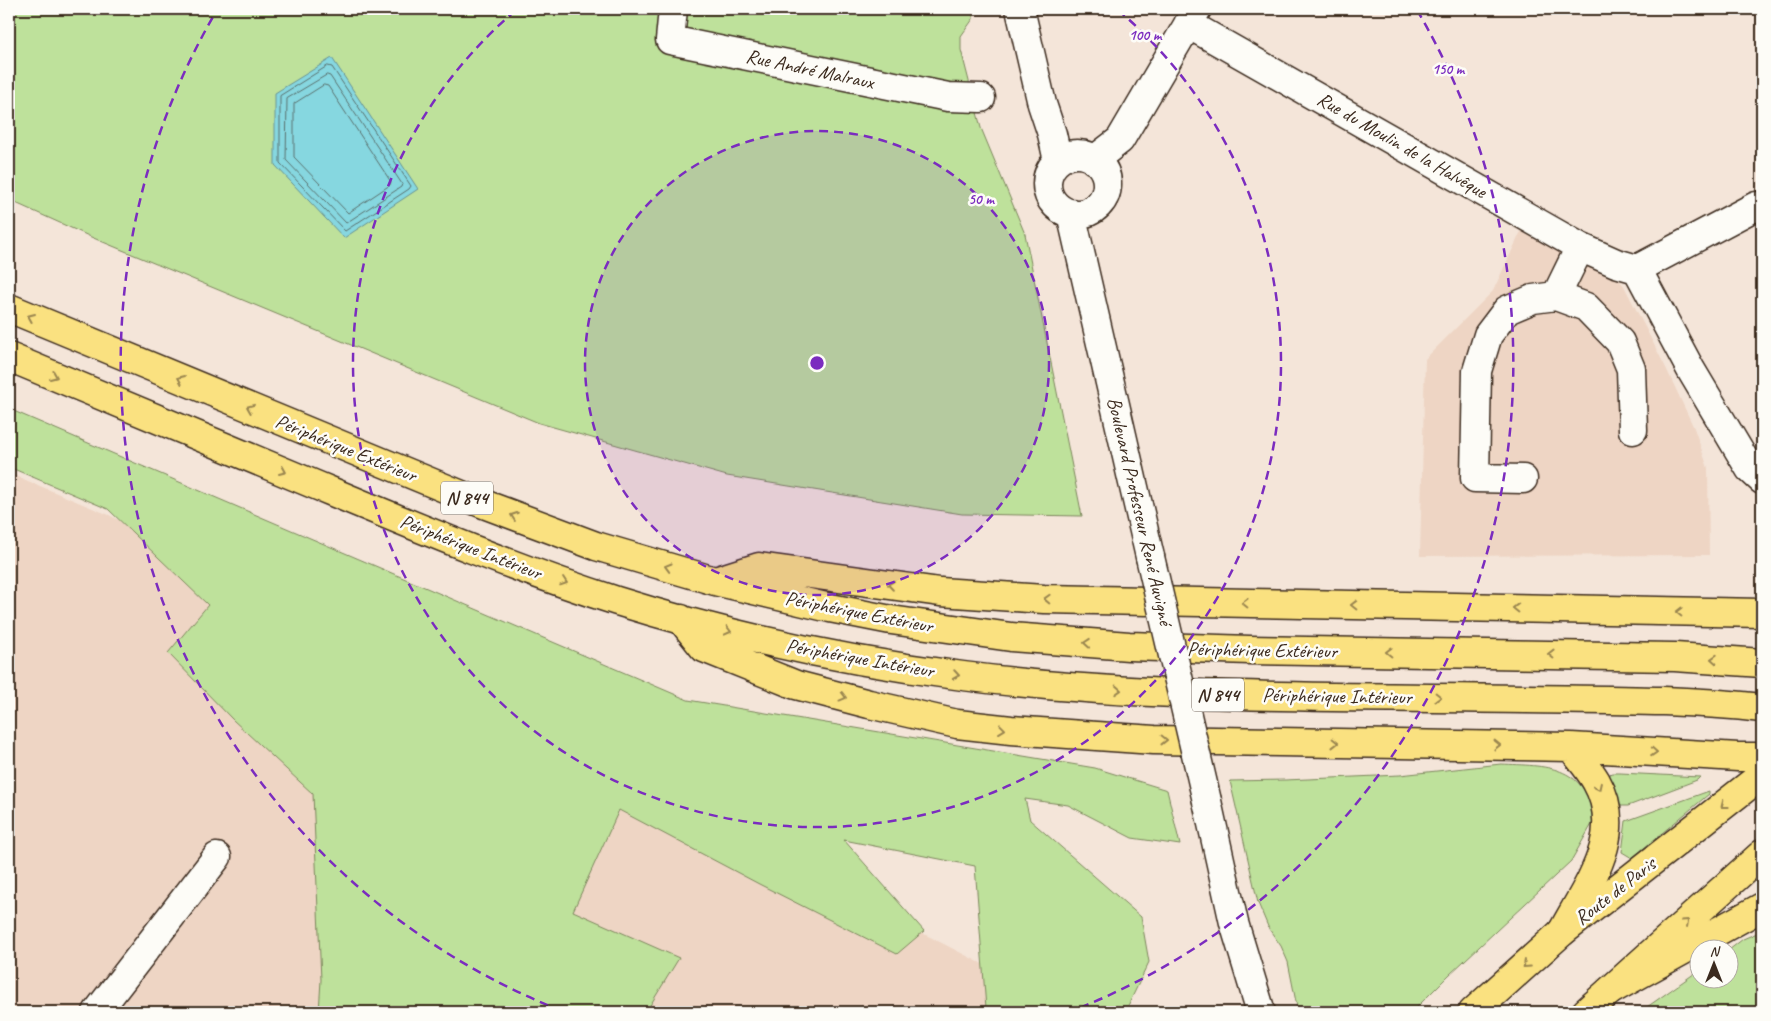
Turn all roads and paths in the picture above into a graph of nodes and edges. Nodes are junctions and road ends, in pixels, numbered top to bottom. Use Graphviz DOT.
graph roads {
  1 [pos="673,9"];
  2 [pos="1020,9"];
  3 [pos="1192,17"];
  4 [pos="981,98"];
  5 [pos="1094,160"];
  6 [pos="1058,161"];
  7 [pos="1762,209"];
  8 [pos="1071,213"];
  9 [pos="1580,247"];
  10 [pos="1626,266"];
  11 [pos="1556,296"];
  12 [pos="9,308"];
  13 [pos="9,357"];
  14 [pos="1633,430"];
  15 [pos="1523,479"];
  16 [pos="1762,480"];
  17 [pos="715,581"];
  18 [pos="1762,613"];
  19 [pos="681,619"];
  20 [pos="1762,663"];
  21 [pos="1762,708"];
  22 [pos="1571,746"];
  23 [pos="1762,757"];
  24 [pos="1762,775"];
  25 [pos="1762,854"];
  26 [pos="217,856"];
  27 [pos="1762,906"];
  28 [pos="1562,932"];
  29 [pos="1611,990"];
  30 [pos="97,1012"];
  31 [pos="1261,1012"];
  32 [pos="1473,1012"];
  33 [pos="1586,1012"];
  1 -- 4 [label="street, Rue André Malraux"];
  2 -- 6 [label="street"];
  3 -- 5 [label="street"];
  3 -- 9 [label="street, Rue du Moulin de la Halvêque"];
  5 -- 6 [label="street"];
  5 -- 8 [label="street"];
  6 -- 8 [label="street"];
  7 -- 10 [label="street"];
  8 -- 31 [label="street, Boulevard Professeur René Auvigné, bridge"];
  9 -- 10 [label="street, Rue du Moulin de la Halvêque"];
  9 -- 11 [label="street"];
  10 -- 16 [label="street"];
  11 -- 14 [label="street"];
  11 -- 15 [label="street"];
  17 -- 12 [label="main road, Périphérique Extérieur / N 844, one-way"];
  13 -- 19 [label="main road, Périphérique Intérieur / N 844, one-way"];
  18 -- 17 [label="main road, one-way"];
  20 -- 17 [label="main road, Périphérique Extérieur / N 844, one-way"];
  19 -- 21 [label="main road, Périphérique Intérieur / N 844, one-way"];
  19 -- 22 [label="main road, one-way"];
  22 -- 23 [label="main road, one-way"];
  22 -- 28 [label="main road, one-way"];
  24 -- 28 [label="main road, Route de Paris, one-way"];
  29 -- 25 [label="main road, one-way"];
  26 -- 30 [label="street"];
  27 -- 29 [label="main road"];
  28 -- 32 [label="main road, Route de Paris, one-way"];
  29 -- 33 [label="main road"];
}
